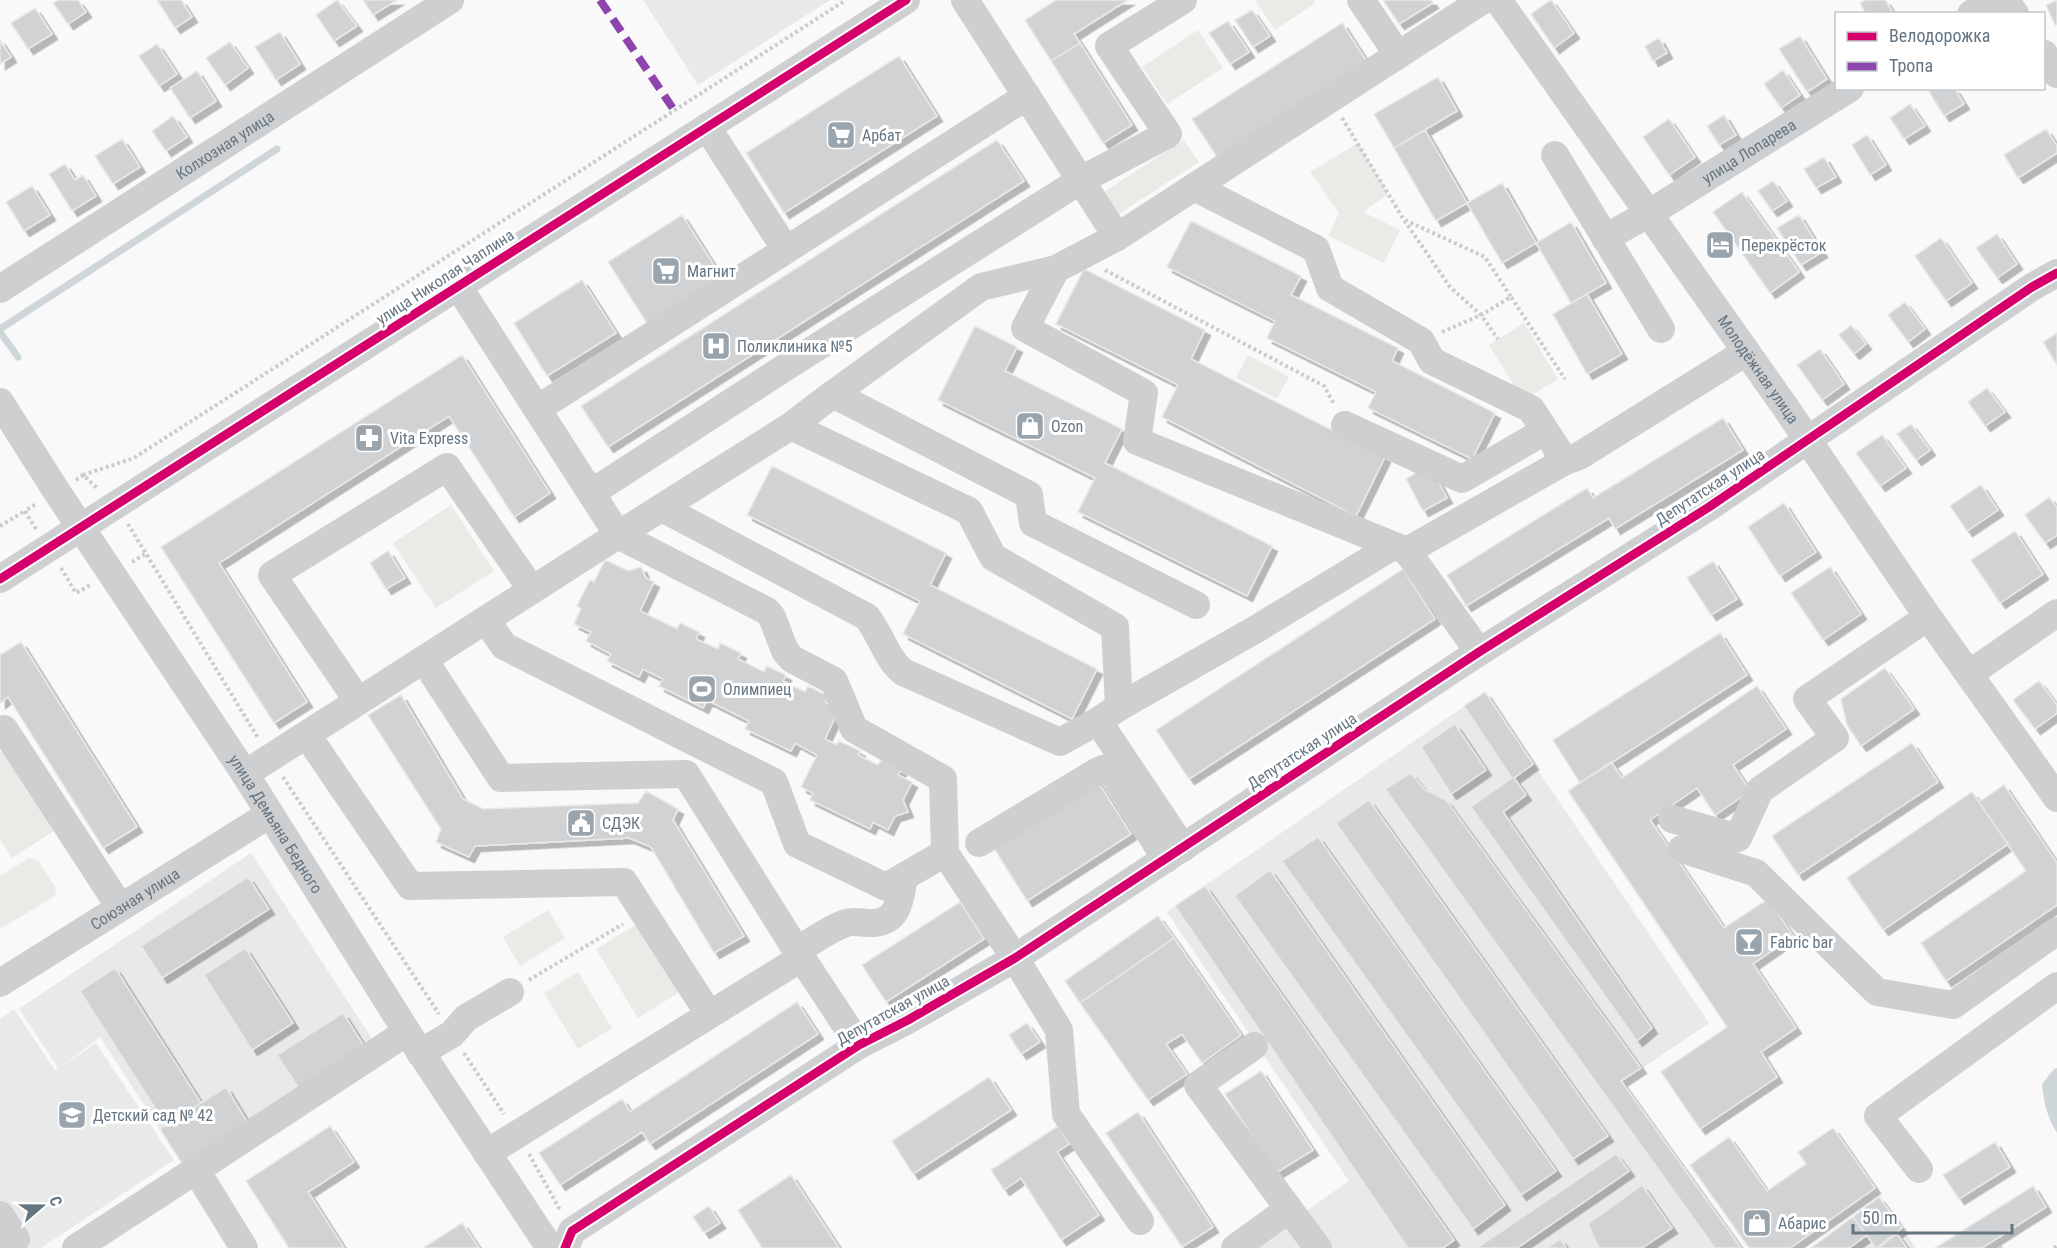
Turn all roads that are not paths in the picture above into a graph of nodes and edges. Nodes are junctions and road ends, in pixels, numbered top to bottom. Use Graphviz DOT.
graph roads {
  1 [pos="450,0"];
  2 [pos="906,0"];
  3 [pos="964,0"];
  4 [pos="1182,0"];
  5 [pos="1361,0"];
  6 [pos="1483,0"];
  7 [pos="1498,0"];
  8 [pos="1993,0"];
  9 [pos="875,8"];
  10 [pos="1974,12"];
  11 [pos="1398,55"];
  12 [pos="2045,57"];
  13 [pos="2057,74"];
  14 [pos="1848,90"];
  15 [pos="1027,96"];
  16 [pos="706,127"];
  17 [pos="1555,155"];
  18 [pos="1081,180"];
  19 [pos="1194,187"];
  20 [pos="1648,214"];
  21 [pos="1117,237"];
  22 [pos="1605,238"];
  23 [pos="786,250"];
  24 [pos="1068,263"];
  25 [pos="2057,273"];
  26 [pos="458,286"];
  27 [pos="0,289"];
  28 [pos="1661,329"];
  29 [pos="1746,352"];
  30 [pos="833,394"];
  31 [pos="0,402"];
  32 [pos="537,409"];
  33 [pos="1346,425"];
  34 [pos="791,426"];
  35 [pos="1545,431"];
  36 [pos="1808,440"];
  37 [pos="1564,461"];
  38 [pos="591,494"];
  39 [pos="662,508"];
  40 [pos="81,528"];
  41 [pos="618,535"];
  42 [pos="1400,548"];
  43 [pos="0,579"];
  44 [pos="532,590"];
  45 [pos="1196,605"];
  46 [pos="2057,613"];
  47 [pos="1928,617"];
  48 [pos="486,620"];
  49 [pos="1479,652"];
  50 [pos="424,660"];
  51 [pos="1969,674"];
  52 [pos="358,702"];
  53 [pos="1108,714"];
  54 [pos="0,731"];
  55 [pos="307,735"];
  56 [pos="245,774"];
  57 [pos="2057,798"];
  58 [pos="270,814"];
  59 [pos="1672,819"];
  60 [pos="979,843"];
  61 [pos="1682,849"];
  62 [pos="945,853"];
  63 [pos="1174,853"];
  64 [pos="904,877"];
  65 [pos="120,907"];
  66 [pos="2057,931"];
  67 [pos="799,954"];
  68 [pos="1014,958"];
  69 [pos="0,983"];
  70 [pos="2057,986"];
  71 [pos="510,992"];
  72 [pos="709,1014"];
  73 [pos="413,1042"];
  74 [pos="859,1045"];
  75 [pos="1254,1046"];
  76 [pos="487,1153"];
  77 [pos="1919,1169"];
  78 [pos="196,1170"];
  79 [pos="1290,1209"];
  80 [pos="0,1215"];
  81 [pos="1140,1221"];
  82 [pos="562,1242"];
  83 [pos="3,1248"];
  84 [pos="76,1248"];
  85 [pos="244,1248"];
  86 [pos="1235,1248"];
  87 [pos="1318,1248"];
  1 -- 27 [label="street, Колхозная улица"];
  2 -- 9 [label="street, улица Николая Чаплина"];
  3 -- 15 [label="street"];
  4 -- 18 [label="street"];
  5 -- 11 [label="street"];
  6 -- 11 [label="street"];
  7 -- 20 [label="street, Молодёжная улица"];
  8 -- 10 [label="street"];
  9 -- 16 [label="street, улица Николая Чаплина"];
  11 -- 19 [label="street"];
  12 -- 13 [label="street"];
  14 -- 20 [label="street, улица Лопарева"];
  15 -- 18 [label="street"];
  15 -- 23 [label="street"];
  16 -- 23 [label="street"];
  16 -- 26 [label="street, улица Николая Чаплина"];
  17 -- 22 [label="street"];
  18 -- 21 [label="street"];
  18 -- 38 [label="street"];
  19 -- 21 [label="street"];
  19 -- 35 [label="street"];
  20 -- 22 [label="street, улица Лопарева"];
  20 -- 29 [label="street, Молодёжная улица"];
  21 -- 24 [label="street"];
  22 -- 28 [label="street"];
  23 -- 32 [label="street"];
  24 -- 30 [label="street"];
  24 -- 42 [label="street"];
  25 -- 36 [label="street, Депутатская улица"];
  26 -- 32 [label="street"];
  26 -- 40 [label="street, улица Николая Чаплина"];
  29 -- 36 [label="street, Молодёжная улица"];
  29 -- 37 [label="street"];
  30 -- 34 [label="street"];
  30 -- 45 [label="street"];
  31 -- 40 [label="street, улица Демьяна Бедного"];
  32 -- 38 [label="street"];
  33 -- 35 [label="street"];
  34 -- 39 [label="street"];
  34 -- 53 [label="street"];
  35 -- 37 [label="street"];
  36 -- 47 [label="street, Молодёжная улица"];
  36 -- 49 [label="street, Депутатская улица"];
  37 -- 42 [label="street"];
  38 -- 41 [label="street"];
  39 -- 41 [label="street"];
  39 -- 53 [label="street"];
  40 -- 43 [label="street, улица Николая Чаплина"];
  40 -- 56 [label="street, улица Демьяна Бедного"];
  41 -- 44 [label="street"];
  41 -- 62 [label="street"];
  42 -- 49 [label="street"];
  42 -- 53 [label="street"];
  44 -- 48 [label="street"];
  44 -- 52 [label="street"];
  46 -- 51 [label="street"];
  47 -- 51 [label="street, Молодёжная улица"];
  47 -- 59 [label="street"];
  48 -- 50 [label="street"];
  48 -- 64 [label="street"];
  49 -- 63 [label="street, Депутатская улица"];
  50 -- 52 [label="street"];
  50 -- 67 [label="street"];
  51 -- 57 [label="street, Молодёжная улица"];
  52 -- 55 [label="street"];
  53 -- 63 [label="street"];
  54 -- 65 [label="street"];
  55 -- 56 [label="street"];
  55 -- 72 [label="street"];
  56 -- 58 [label="street, улица Демьяна Бедного"];
  58 -- 65 [label="street, Союзная улица"];
  58 -- 73 [label="street, улица Демьяна Бедного"];
  60 -- 63 [label="street"];
  61 -- 66 [label="street"];
  62 -- 64 [label="street"];
  62 -- 68 [label="street"];
  63 -- 68 [label="street, Депутатская улица"];
  64 -- 67 [label="street"];
  65 -- 69 [label="street, Союзная улица"];
  67 -- 72 [label="street"];
  67 -- 74 [label="street"];
  68 -- 74 [label="street, Депутатская улица"];
  68 -- 81 [label="street"];
  70 -- 77 [label="street"];
  71 -- 73 [label="street"];
  72 -- 76 [label="street"];
  73 -- 76 [label="street, улица Демьяна Бедного"];
  73 -- 78 [label="street"];
  74 -- 82 [label="street, Депутатская улица"];
  75 -- 79 [label="street"];
  76 -- 82 [label="street, улица Демьяна Бедного"];
  78 -- 84 [label="street"];
  78 -- 85 [label="street"];
  79 -- 86 [label="street"];
  79 -- 87 [label="street"];
  80 -- 83 [label="street"];
}
